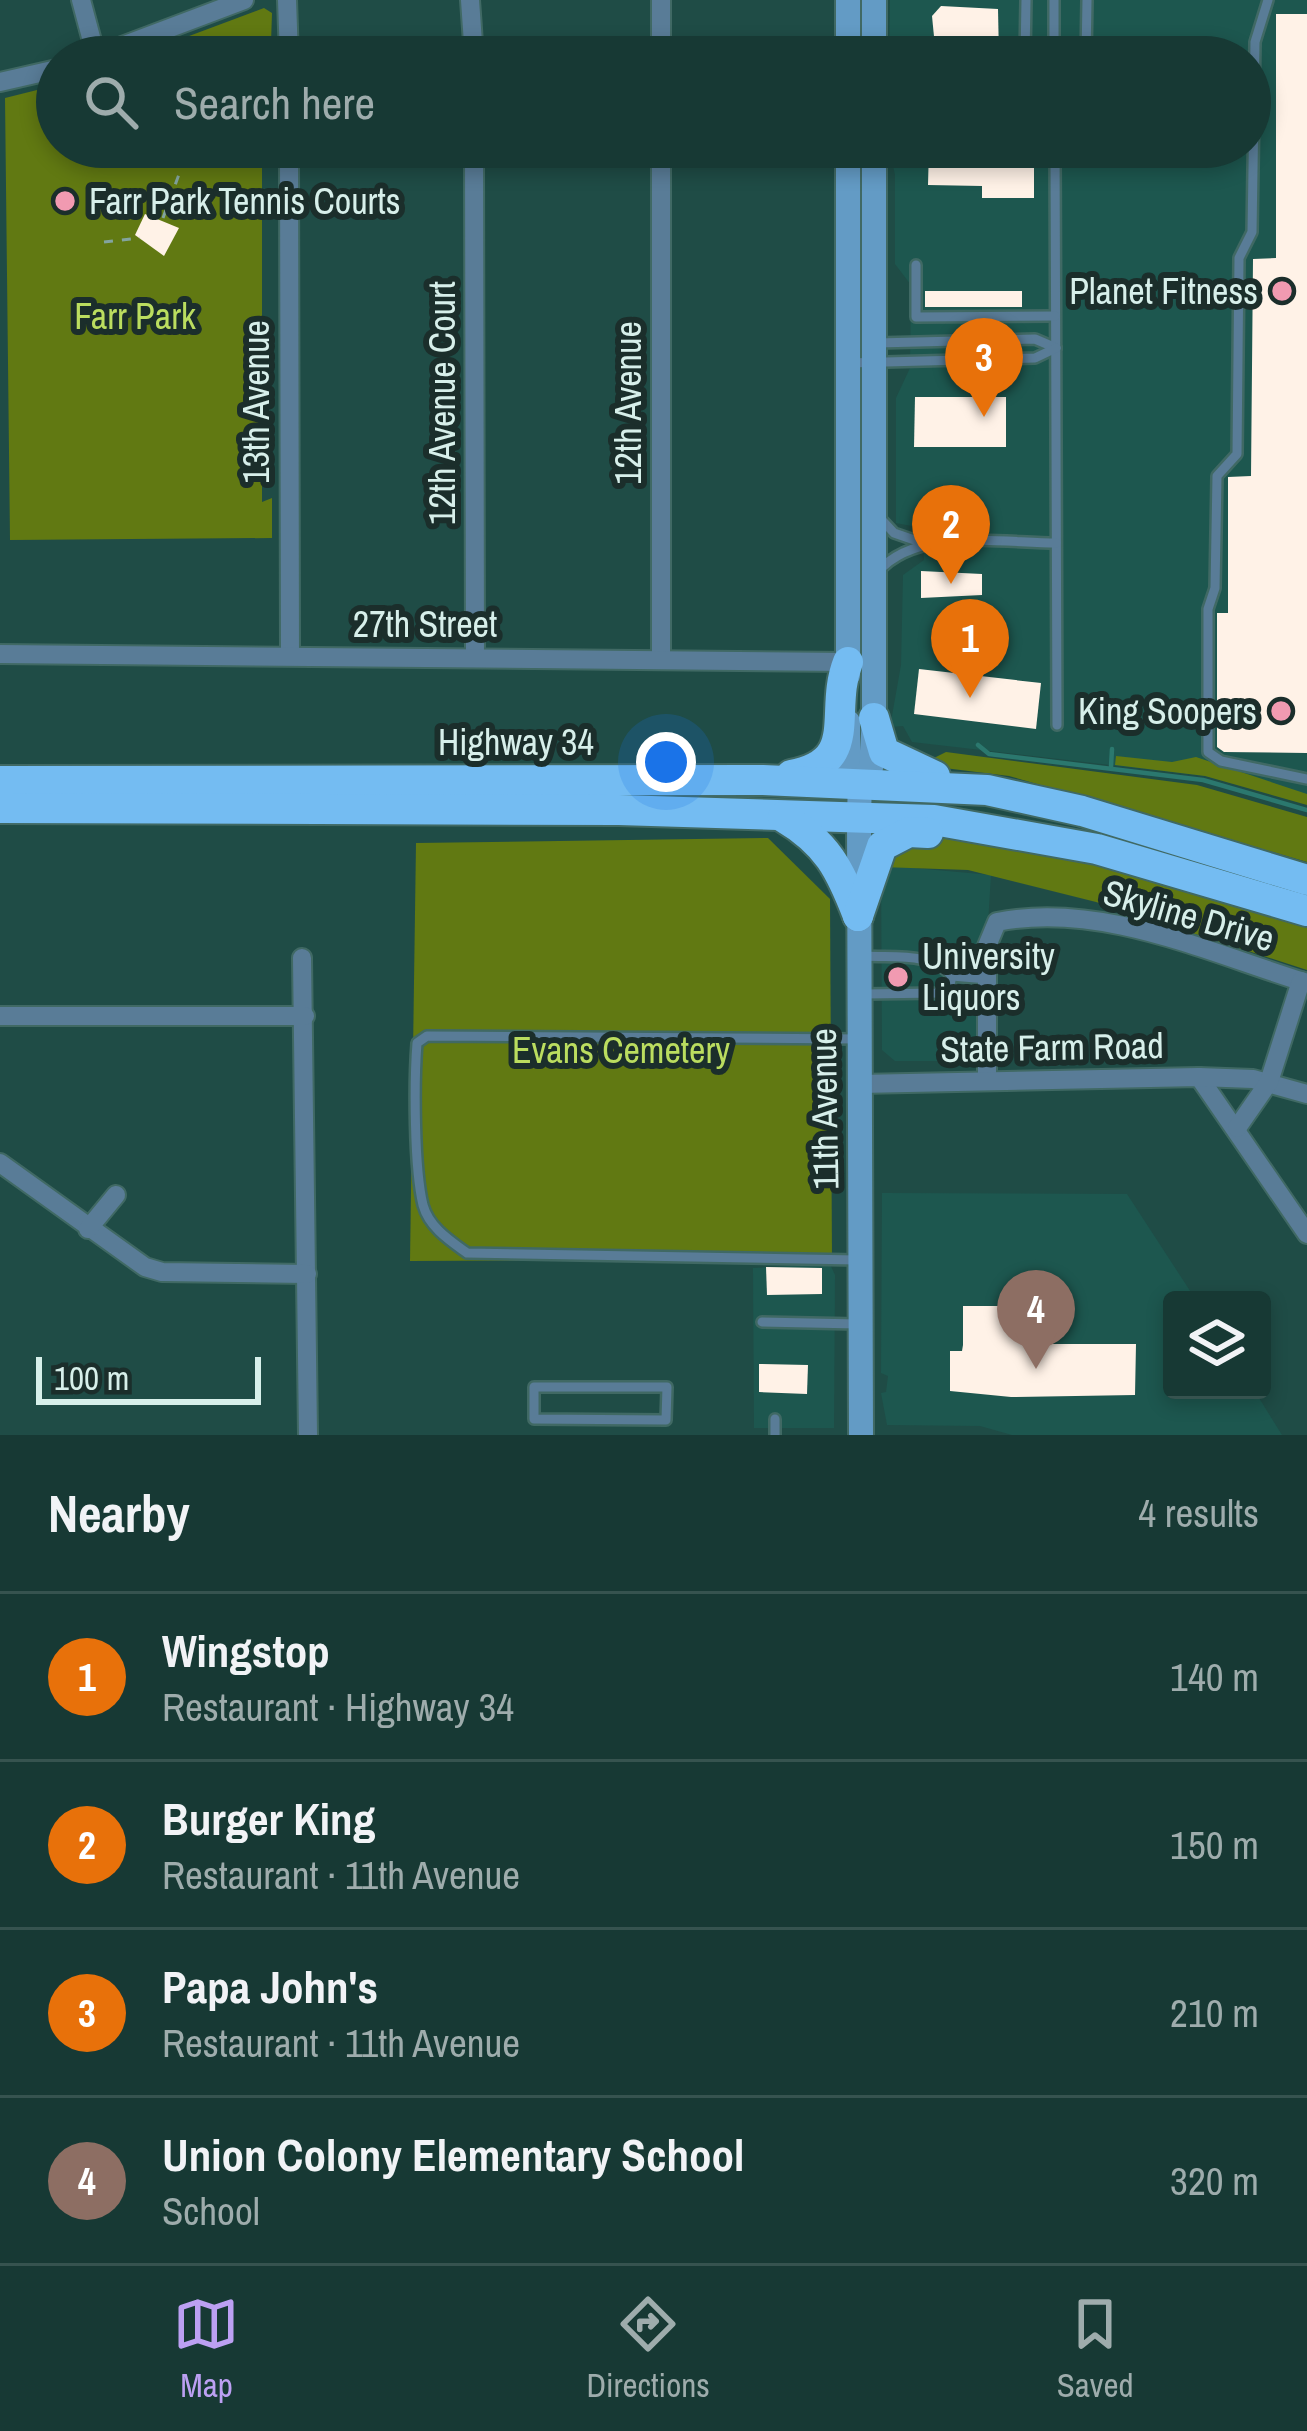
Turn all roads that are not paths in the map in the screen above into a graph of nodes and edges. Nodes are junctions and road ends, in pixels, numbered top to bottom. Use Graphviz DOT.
graph roads {
  1 [pos="81,0"];
  2 [pos="244,0"];
  3 [pos="287,0"];
  4 [pos="470,0"];
  5 [pos="661,0"];
  6 [pos="848,0"];
  7 [pos="874,0"];
  8 [pos="1026,0"];
  9 [pos="1054,0"];
  10 [pos="1087,0"];
  11 [pos="1268,0"];
  12 [pos="89,36"];
  13 [pos="149,36"];
  14 [pos="288,36"];
  15 [pos="473,36"];
  16 [pos="661,36"];
  17 [pos="848,36"];
  18 [pos="874,36"];
  19 [pos="1025,36"];
  20 [pos="1054,36"];
  21 [pos="1086,36"];
  22 [pos="1257,36"];
  23 [pos="36,74"];
  24 [pos="0,82"];
  25 [pos="289,168"];
  26 [pos="474,168"];
  27 [pos="661,168"];
  28 [pos="849,168"];
  29 [pos="873,168"];
  30 [pos="1055,168"];
  31 [pos="1253,168"];
  32 [pos="916,265"];
  33 [pos="981,316"];
  34 [pos="1055,316"];
  35 [pos="979,341"];
  36 [pos="1056,348"];
  37 [pos="861,352"];
  38 [pos="875,508"];
  39 [pos="1056,543"];
  40 [pos="926,544"];
  41 [pos="873,591"];
  42 [pos="0,654"];
  43 [pos="290,656"];
  44 [pos="475,658"];
  45 [pos="661,658"];
  46 [pos="848,662"];
  47 [pos="874,718"];
  48 [pos="1057,725"];
  49 [pos="1307,779"];
  50 [pos="763,781"];
  51 [pos="0,782"];
  52 [pos="860,782"];
  53 [pos="987,790"];
  54 [pos="0,808"];
  55 [pos="778,814"];
  56 [pos="859,816"];
  57 [pos="1053,839"];
  58 [pos="1307,880"];
  59 [pos="1307,911"];
  60 [pos="858,916"];
  61 [pos="858,956"];
  62 [pos="302,958"];
  63 [pos="952,976"];
  64 [pos="986,979"];
  65 [pos="1304,982"];
  66 [pos="858,994"];
  67 [pos="0,1016"];
  68 [pos="305,1016"];
  69 [pos="859,1039"];
  70 [pos="1199,1077"];
  71 [pos="987,1080"];
  72 [pos="1269,1082"];
  73 [pos="860,1084"];
  74 [pos="1307,1094"];
  75 [pos="1237,1129"];
  76 [pos="0,1162"];
  77 [pos="116,1195"];
  78 [pos="88,1229"];
  79 [pos="1307,1234"];
  80 [pos="862,1260"];
  81 [pos="307,1274"];
  82 [pos="762,1322"];
  83 [pos="862,1324"];
  84 [pos="550,1419"];
  85 [pos="775,1419"];
  86 [pos="308,1435"];
  87 [pos="550,1435"];
  88 [pos="775,1435"];
  89 [pos="861,1435"];
  1 -- 12 [label="street"];
  2 -- 13 [label="street"];
  3 -- 14 [label="street"];
  4 -- 15 [label="street"];
  5 -- 16 [label="street"];
  6 -- 17 [label="main road"];
  7 -- 18 [label="main road"];
  8 -- 19 [label="lane"];
  9 -- 20 [label="lane"];
  10 -- 21 [label="lane"];
  11 -- 22 [label="lane"];
  23 -- 24 [label="street"];
  25 -- 43 [label="street, 13th Avenue"];
  26 -- 44 [label="street, 12th Avenue Court"];
  27 -- 45 [label="street, 12th Avenue"];
  28 -- 37 [label="main road, 11th Avenue"];
  29 -- 37 [label="main road, 11th Avenue"];
  30 -- 34 [label="lane"];
  31 -- 49 [label="lane"];
  32 -- 33 [label="lane"];
  33 -- 34 [label="lane"];
  33 -- 35 [label="lane"];
  34 -- 36 [label="lane"];
  35 -- 36 [label="lane"];
  35 -- 37 [label="lane"];
  36 -- 37 [label="lane"];
  36 -- 39 [label="lane"];
  37 -- 38 [label="main road, 11th Avenue"];
  37 -- 46 [label="main road, 11th Avenue"];
  38 -- 40 [label="lane"];
  38 -- 41 [label="main road, 11th Avenue"];
  39 -- 40 [label="lane"];
  39 -- 48 [label="lane"];
  40 -- 41 [label="lane"];
  41 -- 47 [label="main road, 11th Avenue"];
  42 -- 43 [label="street, 27th Street"];
  43 -- 44 [label="street, 27th Street"];
  44 -- 45 [label="street, 27th Street"];
  45 -- 46 [label="street, 27th Street"];
  46 -- 50 [label="highway"];
  46 -- 52 [label="main road, 11th Avenue"];
  47 -- 52 [label="main road, 11th Avenue"];
  47 -- 53 [label="highway"];
  50 -- 51 [label="highway, Highway 34"];
  50 -- 52 [label="highway, Highway 34"];
  52 -- 53 [label="highway, Highway 34"];
  52 -- 56 [label="main road, 11th Avenue"];
  53 -- 58 [label="highway, Highway 34"];
  54 -- 55 [label="highway, Highway 34"];
  55 -- 56 [label="highway, Highway 34"];
  55 -- 60 [label="highway"];
  56 -- 57 [label="highway, Highway 34"];
  56 -- 60 [label="main road, 11th Avenue"];
  57 -- 59 [label="highway, Highway 34"];
  57 -- 60 [label="highway"];
  60 -- 61 [label="main road, 11th Avenue"];
  61 -- 63 [label="lane"];
  61 -- 66 [label="main road, 11th Avenue"];
  62 -- 68 [label="street"];
  63 -- 64 [label="lane"];
  63 -- 66 [label="lane"];
  64 -- 65 [label="street, Skyline Drive"];
  64 -- 71 [label="street, Skyline Drive"];
  65 -- 72 [label="street"];
  66 -- 69 [label="main road, 11th Avenue"];
  67 -- 68 [label="street"];
  68 -- 81 [label="street"];
  69 -- 73 [label="main road, 11th Avenue"];
  69 -- 80 [label="lane"];
  70 -- 71 [label="street, State Farm Road"];
  70 -- 72 [label="street"];
  70 -- 75 [label="street, State Farm Road"];
  71 -- 73 [label="street, State Farm Road"];
  72 -- 74 [label="street"];
  72 -- 75 [label="street"];
  73 -- 80 [label="main road, 11th Avenue"];
  75 -- 79 [label="street, State Farm Road"];
  76 -- 78 [label="street"];
  77 -- 78 [label="street"];
  78 -- 81 [label="street"];
  80 -- 83 [label="main road, 11th Avenue"];
  81 -- 86 [label="street"];
  82 -- 83 [label="lane"];
  83 -- 89 [label="main road, 11th Avenue"];
  84 -- 84 [label="lane"];
  84 -- 87 [label="lane"];
  85 -- 88 [label="lane"];
}
